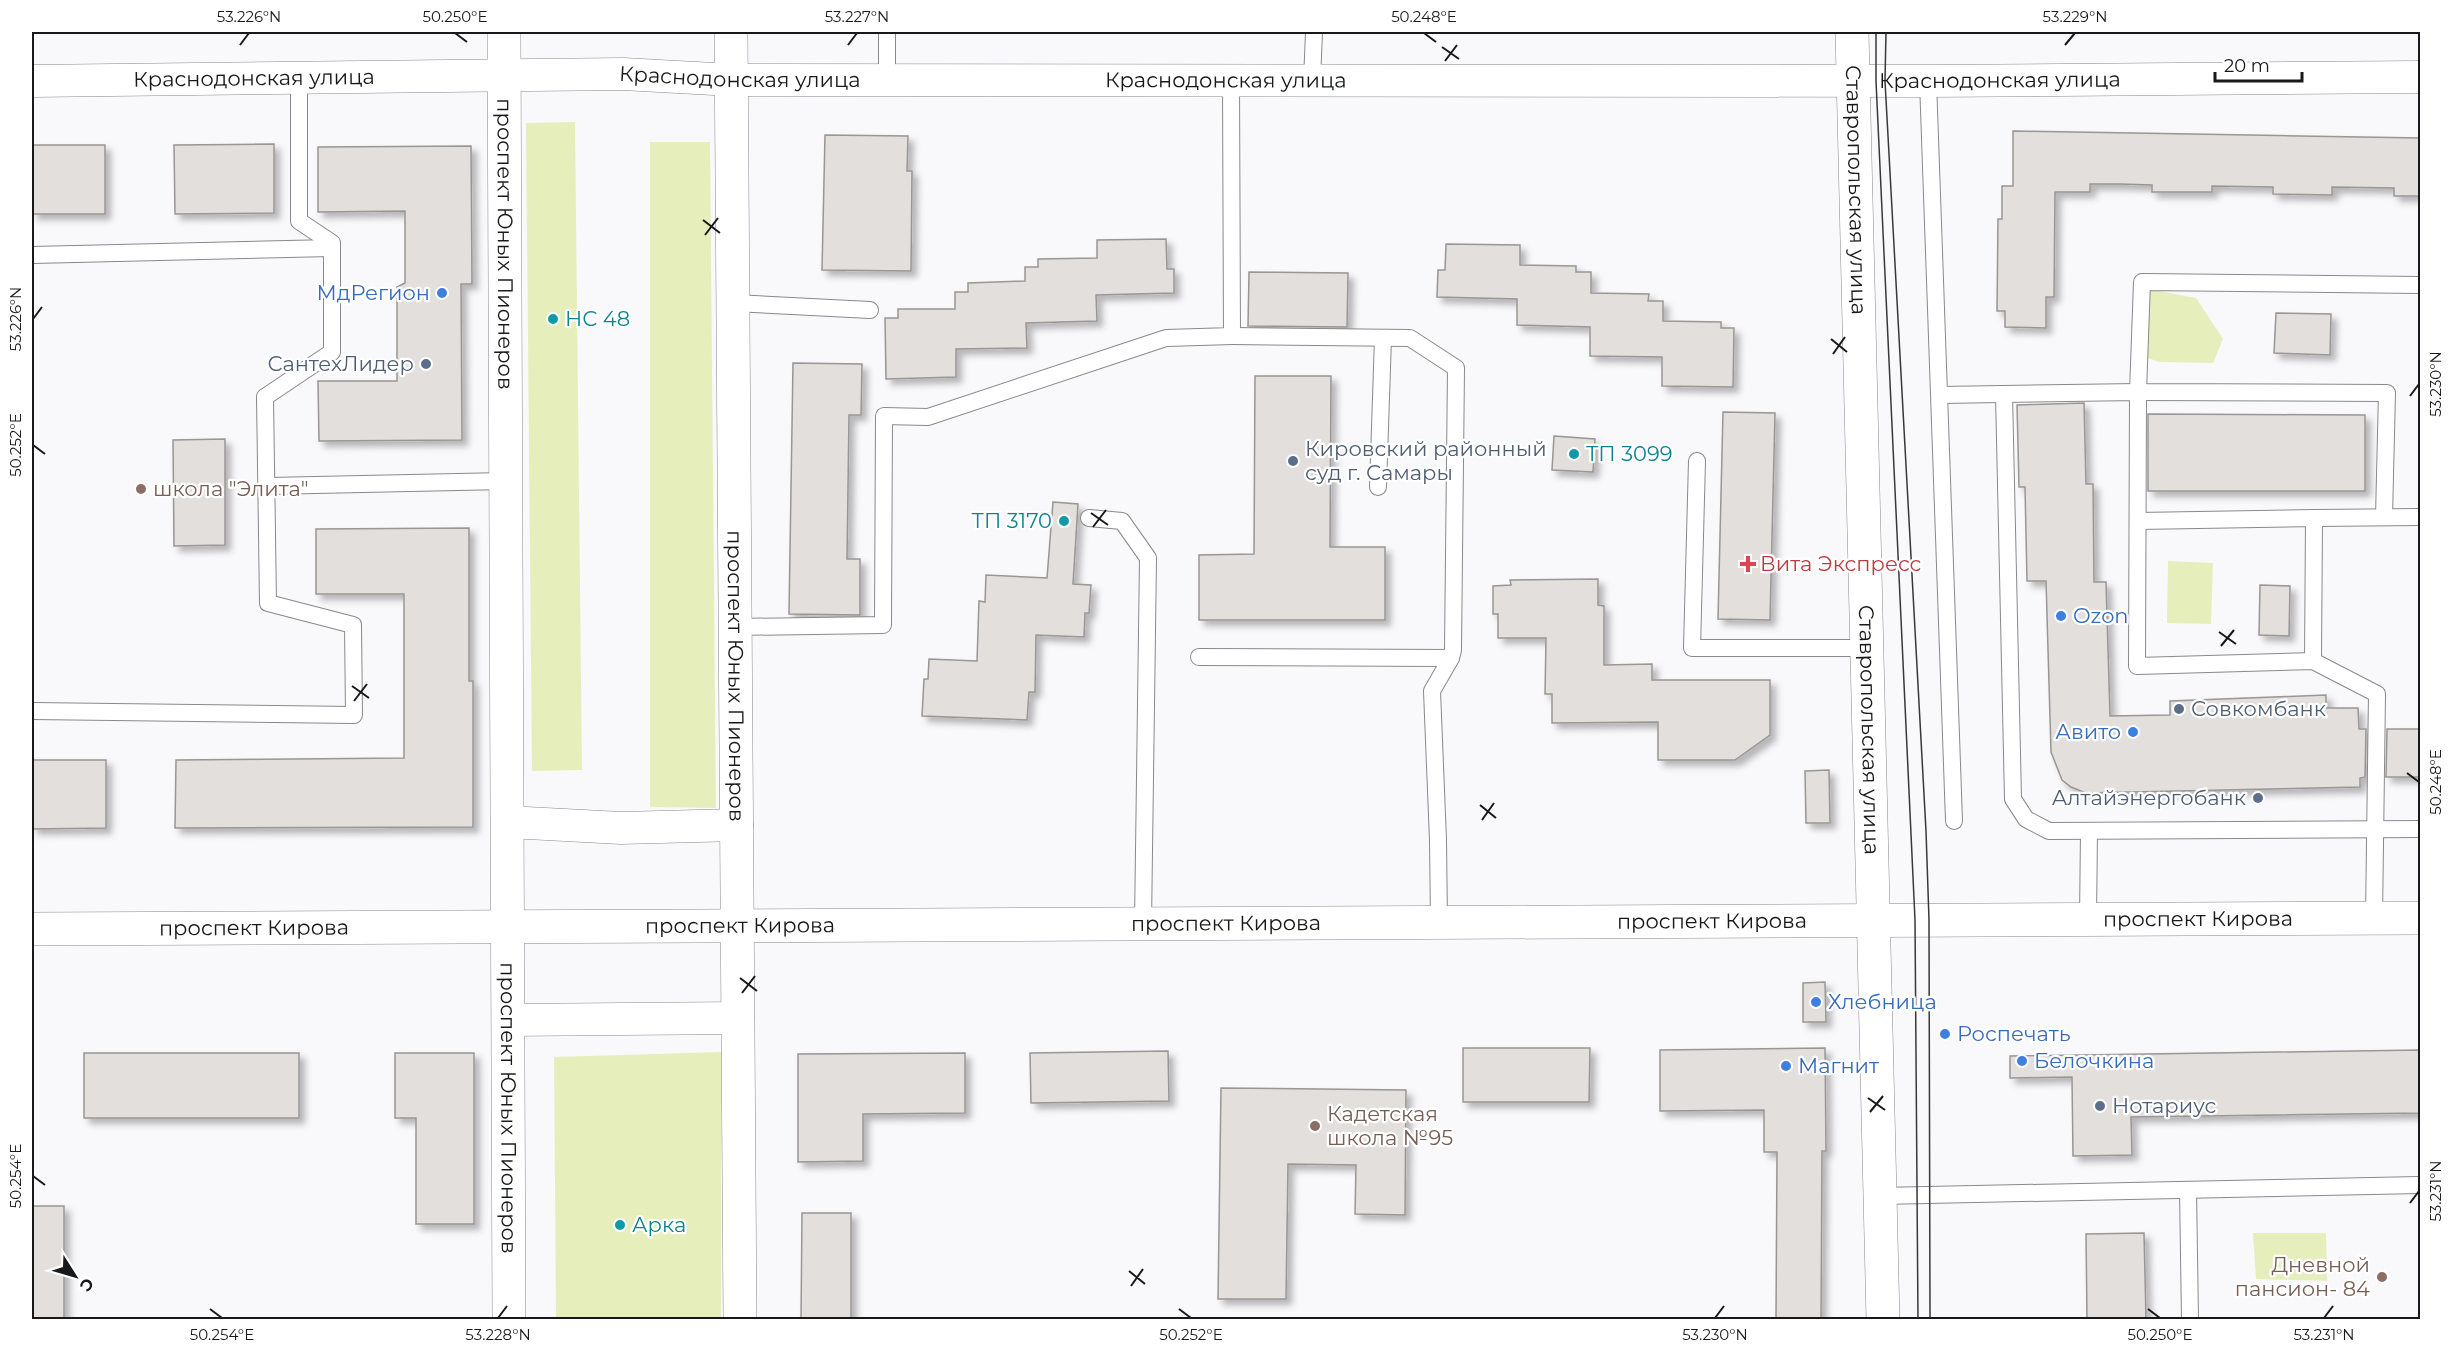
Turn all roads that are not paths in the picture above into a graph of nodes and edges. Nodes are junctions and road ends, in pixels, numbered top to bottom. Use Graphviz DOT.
graph roads {
  1 [pos="504,32"];
  2 [pos="731,32"];
  3 [pos="887,32"];
  4 [pos="1314,32"];
  5 [pos="1852,32"];
  6 [pos="504,76"];
  7 [pos="2421,77"];
  8 [pos="299,78"];
  9 [pos="732,80"];
  10 [pos="887,80"];
  11 [pos="1231,80"];
  12 [pos="32,81"];
  13 [pos="1312,81"];
  14 [pos="1852,81"];
  15 [pos="1928,81"];
  16 [pos="332,248"];
  17 [pos="32,255"];
  18 [pos="2421,285"];
  19 [pos="734,303"];
  20 [pos="870,310"];
  21 [pos="1232,336"];
  22 [pos="1383,338"];
  23 [pos="2138,392"];
  24 [pos="2004,394"];
  25 [pos="1940,395"];
  26 [pos="1697,461"];
  27 [pos="506,481"];
  28 [pos="268,486"];
  29 [pos="1378,487"];
  30 [pos="2384,517"];
  31 [pos="2421,517"];
  32 [pos="1089,518"];
  33 [pos="2314,518"];
  34 [pos="2138,521"];
  35 [pos="735,627"];
  36 [pos="1866,648"];
  37 [pos="1199,657"];
  38 [pos="1451,658"];
  39 [pos="2313,661"];
  40 [pos="32,711"];
  41 [pos="1954,821"];
  42 [pos="507,822"];
  43 [pos="737,825"];
  44 [pos="2375,829"];
  45 [pos="2421,829"];
  46 [pos="2088,831"];
  47 [pos="2374,918"];
  48 [pos="2421,918"];
  49 [pos="2088,919"];
  50 [pos="1873,921"];
  51 [pos="1439,922"];
  52 [pos="1143,924"];
  53 [pos="738,925"];
  54 [pos="507,926"];
  55 [pos="32,929"];
  56 [pos="738,1018"];
  57 [pos="508,1020"];
  58 [pos="2421,1185"];
  59 [pos="2188,1190"];
  60 [pos="1880,1196"];
  61 [pos="509,1320"];
  62 [pos="740,1320"];
  63 [pos="1883,1320"];
  64 [pos="2190,1320"];
  1 -- 6 [label="street, проспект Юных Пионеров"];
  2 -- 9 [label="street, проспект Юных Пионеров"];
  3 -- 10 [label="lane"];
  4 -- 13 [label="lane"];
  5 -- 14 [label="street, Ставропольская улица"];
  6 -- 8 [label="street, Краснодонская улица"];
  6 -- 9 [label="street, Краснодонская улица"];
  6 -- 27 [label="street, проспект Юных Пионеров"];
  7 -- 15 [label="street, Краснодонская улица"];
  8 -- 12 [label="street, Краснодонская улица"];
  8 -- 16 [label="lane"];
  9 -- 10 [label="street, Краснодонская улица"];
  9 -- 19 [label="street, проспект Юных Пионеров"];
  10 -- 11 [label="street, Краснодонская улица"];
  11 -- 13 [label="street, Краснодонская улица"];
  11 -- 21 [label="lane"];
  13 -- 14 [label="street, Краснодонская улица"];
  14 -- 15 [label="street, Краснодонская улица"];
  14 -- 36 [label="street, Ставропольская улица"];
  15 -- 25 [label="lane"];
  16 -- 17 [label="lane"];
  16 -- 28 [label="lane"];
  18 -- 23 [label="lane"];
  19 -- 20 [label="lane"];
  19 -- 35 [label="street, проспект Юных Пионеров"];
  21 -- 22 [label="lane"];
  21 -- 35 [label="lane"];
  22 -- 29 [label="lane"];
  22 -- 38 [label="lane"];
  23 -- 24 [label="lane"];
  23 -- 30 [label="lane"];
  23 -- 34 [label="lane"];
  24 -- 25 [label="lane"];
  24 -- 46 [label="lane"];
  25 -- 41 [label="lane"];
  26 -- 36 [label="lane"];
  27 -- 28 [label="lane"];
  27 -- 42 [label="street, проспект Юных Пионеров"];
  28 -- 40 [label="lane"];
  30 -- 31 [label="lane"];
  30 -- 33 [label="lane"];
  32 -- 52 [label="lane"];
  33 -- 34 [label="lane"];
  33 -- 39 [label="lane"];
  34 -- 39 [label="lane"];
  35 -- 43 [label="street, проспект Юных Пионеров"];
  36 -- 50 [label="street, Ставропольская улица"];
  37 -- 38 [label="lane"];
  38 -- 51 [label="lane"];
  39 -- 44 [label="lane"];
  42 -- 43 [label="street"];
  42 -- 54 [label="street, проспект Юных Пионеров"];
  43 -- 53 [label="street, проспект Юных Пионеров"];
  44 -- 45 [label="lane"];
  44 -- 46 [label="lane"];
  44 -- 47 [label="lane"];
  46 -- 49 [label="lane"];
  47 -- 48 [label="street, проспект Кирова"];
  47 -- 49 [label="street, проспект Кирова"];
  49 -- 50 [label="street, проспект Кирова"];
  50 -- 51 [label="street, проспект Кирова"];
  50 -- 60 [label="street, Ставропольская улица"];
  51 -- 52 [label="street, проспект Кирова"];
  52 -- 53 [label="street, проспект Кирова"];
  53 -- 54 [label="street, проспект Кирова"];
  53 -- 56 [label="street, проспект Юных Пионеров"];
  54 -- 55 [label="street, проспект Кирова"];
  54 -- 57 [label="street, проспект Юных Пионеров"];
  56 -- 57 [label="street"];
  56 -- 62 [label="street, проспект Юных Пионеров"];
  57 -- 61 [label="street, проспект Юных Пионеров"];
  58 -- 59 [label="lane"];
  59 -- 60 [label="lane"];
  59 -- 64 [label="lane"];
  60 -- 63 [label="street, Ставропольская улица"];
}
